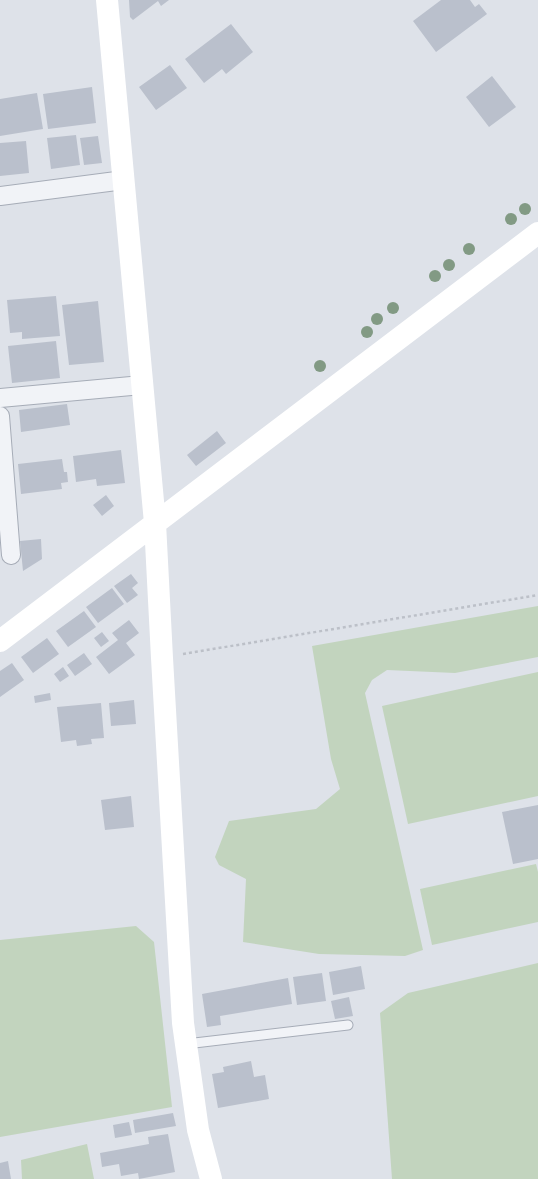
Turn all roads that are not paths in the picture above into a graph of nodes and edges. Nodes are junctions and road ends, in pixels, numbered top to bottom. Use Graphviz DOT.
graph roads {
  1 [pos="107,0"];
  2 [pos="124,180"];
  3 [pos="0,196"];
  4 [pos="538,233"];
  5 [pos="142,385"];
  6 [pos="0,398"];
  7 [pos="0,416"];
  8 [pos="155,523"];
  9 [pos="11,555"];
  10 [pos="0,641"];
  11 [pos="348,1025"];
  12 [pos="186,1044"];
  13 [pos="211,1179"];
  1 -- 2 [label="street"];
  2 -- 3 [label="street"];
  2 -- 5 [label="street"];
  4 -- 8 [label="street"];
  5 -- 6 [label="street"];
  5 -- 8 [label="street"];
  7 -- 9 [label="street"];
  8 -- 10 [label="street"];
  8 -- 12 [label="street"];
  11 -- 12 [label="lane"];
  12 -- 13 [label="street"];
}
